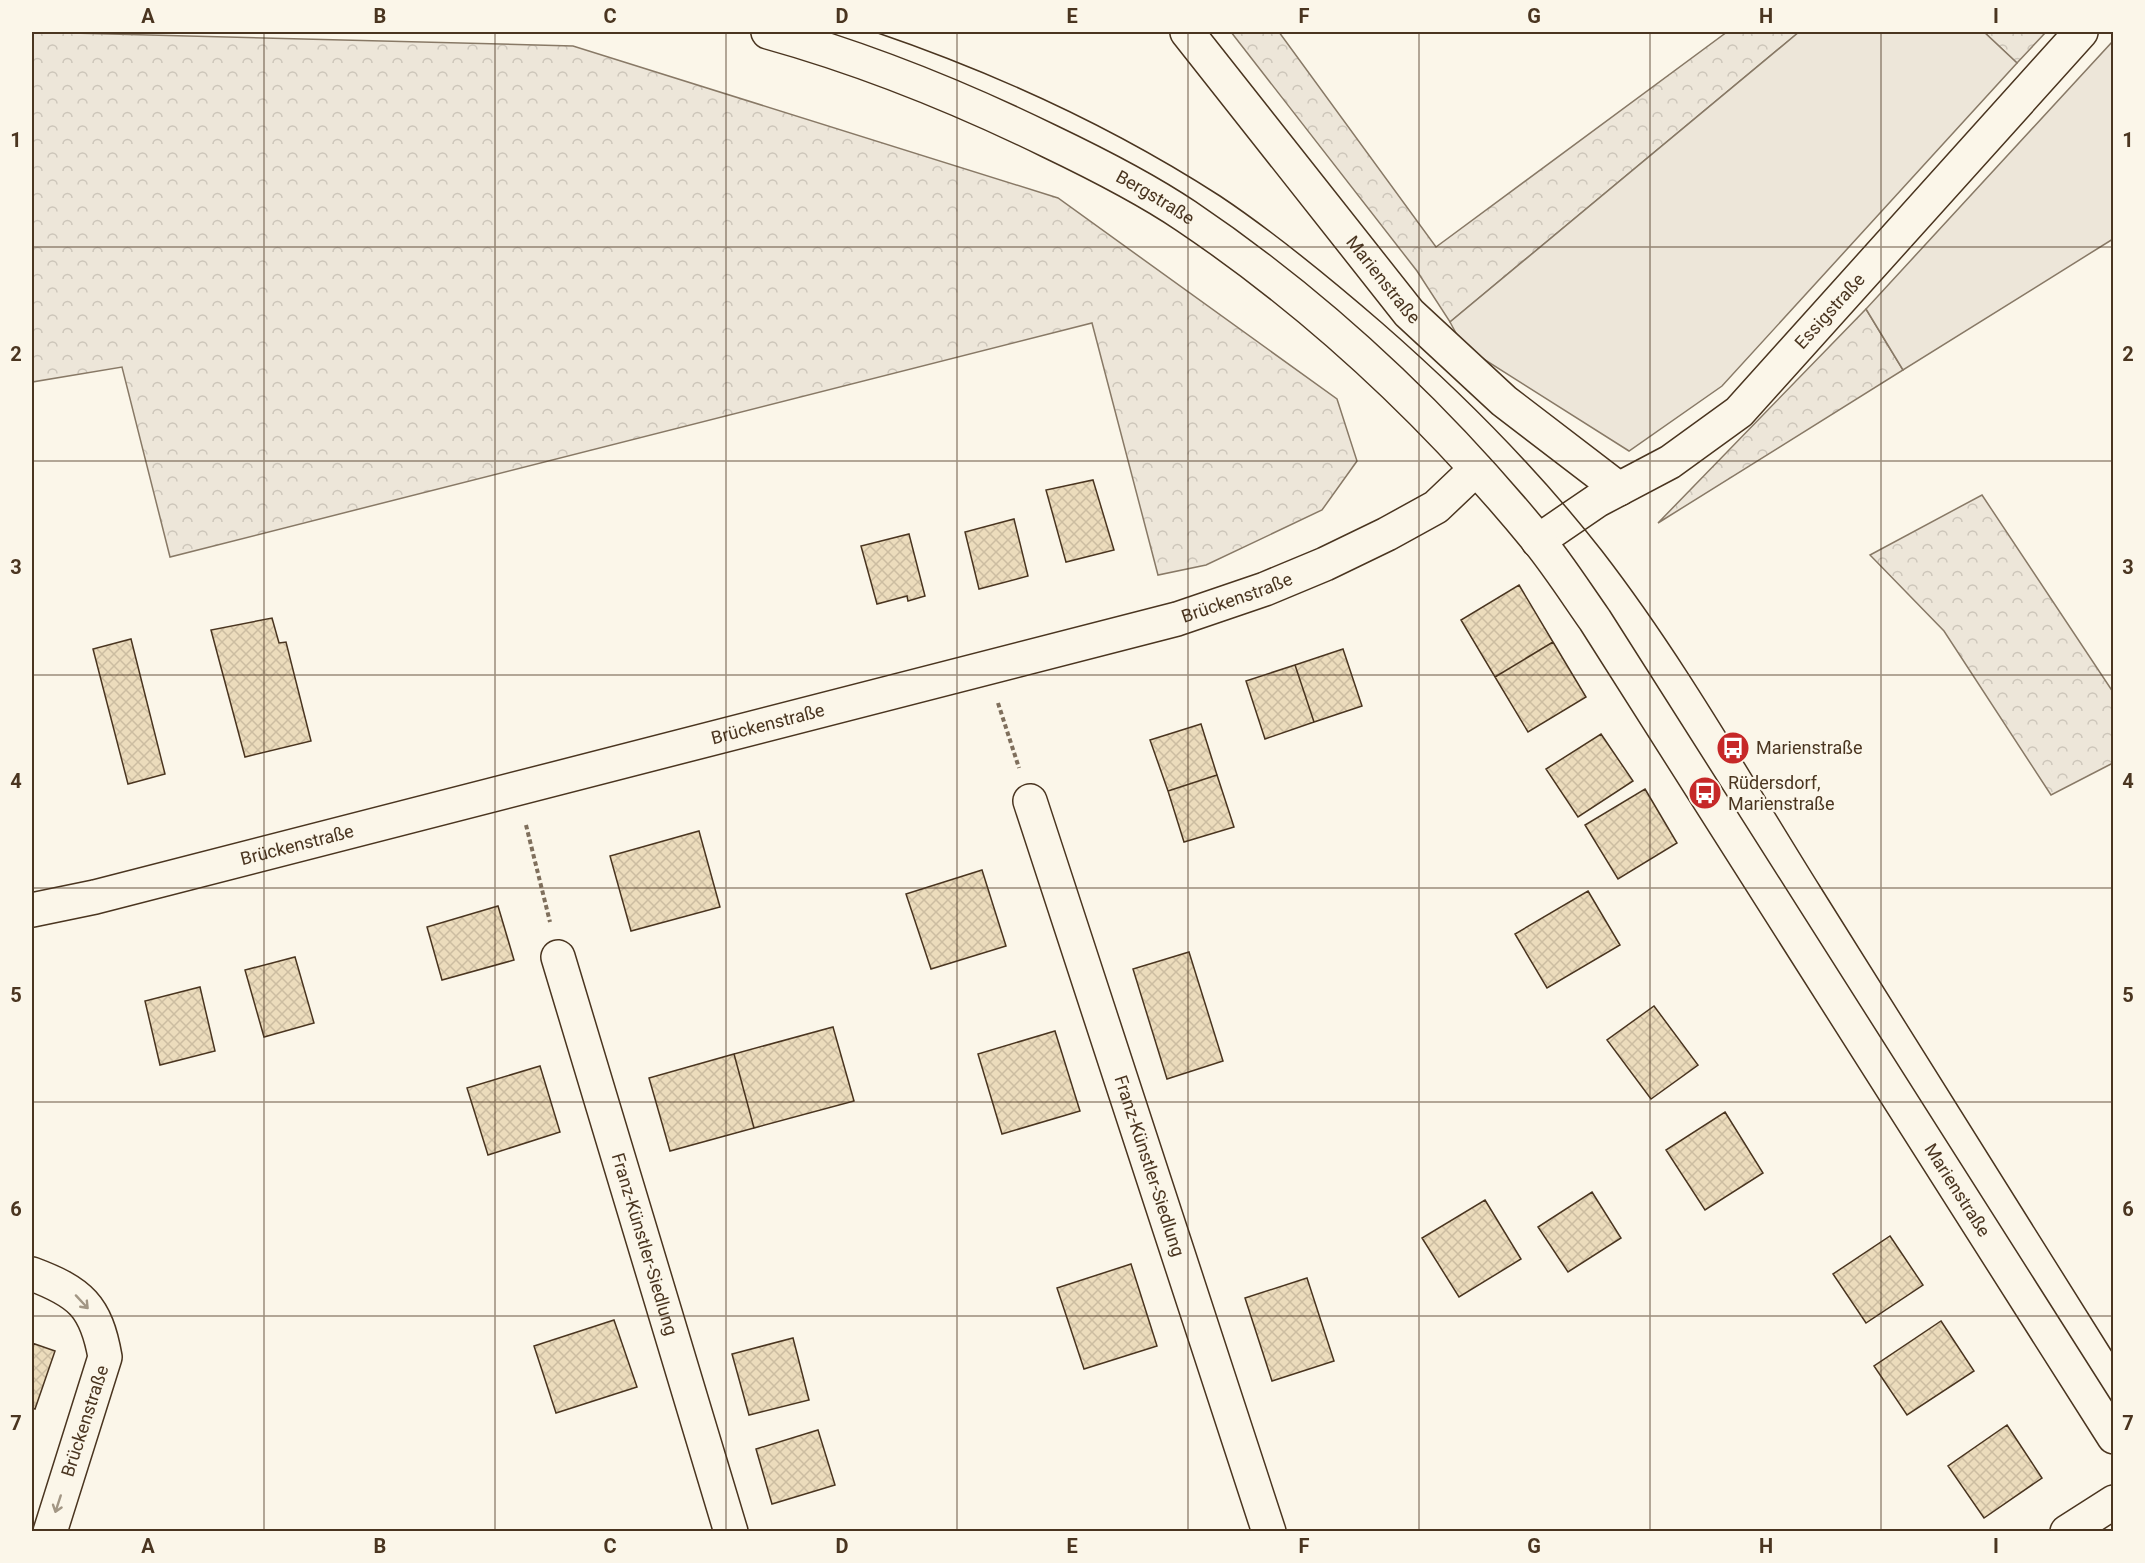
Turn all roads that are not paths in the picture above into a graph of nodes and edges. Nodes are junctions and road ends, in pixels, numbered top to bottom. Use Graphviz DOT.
graph roads {
  1 [pos="768,32"];
  2 [pos="1188,32"];
  3 [pos="2081,32"];
  4 [pos="1476,469"];
  5 [pos="1619,489"];
  6 [pos="1538,541"];
  7 [pos="1025,786"];
  8 [pos="32,910"];
  9 [pos="558,957"];
  10 [pos="32,1274"];
  11 [pos="2114,1437"];
  12 [pos="2114,1502"];
  13 [pos="50,1532"];
  14 [pos="731,1532"];
  15 [pos="1269,1532"];
  16 [pos="2067,1532"];
  1 -- 4 [label="street, Bergstraße"];
  2 -- 5 [label="street, Marienstraße"];
  3 -- 5 [label="street, Essigstraße"];
  4 -- 6 [label="street, Marienstraße"];
  4 -- 8 [label="street, Brückenstraße"];
  5 -- 6 [label="street, Essigstraße"];
  6 -- 11 [label="street, Marienstraße"];
  7 -- 15 [label="street, Franz-Künstler-Siedlung"];
  9 -- 14 [label="street, Franz-Künstler-Siedlung"];
  10 -- 13 [label="street, Brückenstraße, one-way"];
  12 -- 16 [label="street"];
}
